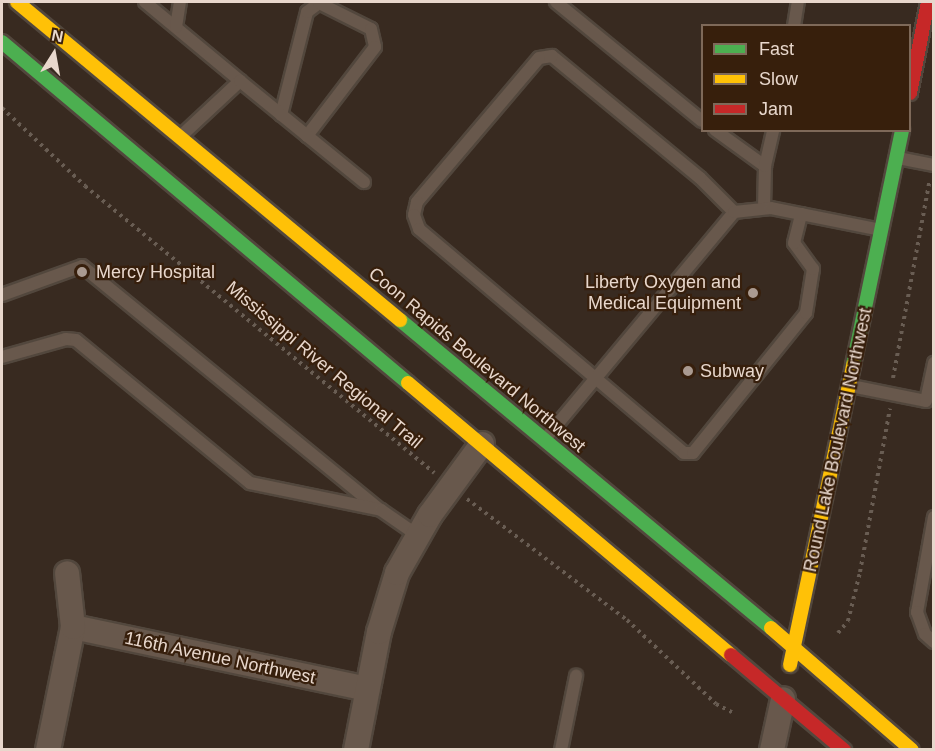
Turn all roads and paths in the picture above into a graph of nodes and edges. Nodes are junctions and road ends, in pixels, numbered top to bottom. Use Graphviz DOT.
graph roads {
  1 [pos="17,2"];
  2 [pos="145,2"];
  3 [pos="180,2"];
  4 [pos="556,2"];
  5 [pos="798,2"];
  6 [pos="928,2"];
  7 [pos="794,24"];
  8 [pos="176,27"];
  9 [pos="2,42"];
  10 [pos="240,81"];
  11 [pos="911,83"];
  12 [pos="2,108"];
  13 [pos="281,115"];
  14 [pos="701,120"];
  15 [pos="718,132"];
  16 [pos="772,132"];
  17 [pos="902,132"];
  18 [pos="307,136"];
  19 [pos="180,137"];
  20 [pos="896,158"];
  21 [pos="933,165"];
  22 [pos="765,166"];
  23 [pos="364,182"];
  24 [pos="764,208"];
  25 [pos="734,212"];
  26 [pos="801,214"];
  27 [pos="882,230"];
  28 [pos="2,294"];
  29 [pos="2,357"];
  30 [pos="933,363"];
  31 [pos="594,380"];
  32 [pos="851,386"];
  33 [pos="930,398"];
  34 [pos="544,440"];
  35 [pos="482,444"];
  36 [pos="440,477"];
  37 [pos="464,496"];
  38 [pos="381,510"];
  39 [pos="933,517"];
  40 [pos="417,535"];
  41 [pos="67,573"];
  42 [pos="73,627"];
  43 [pos="933,642"];
  44 [pos="794,648"];
  45 [pos="576,676"];
  46 [pos="368,689"];
  47 [pos="783,699"];
  48 [pos="732,712"];
  49 [pos="48,750"];
  50 [pos="356,750"];
  51 [pos="561,750"];
  52 [pos="772,750"];
  53 [pos="844,750"];
  54 [pos="912,750"];
  1 -- 19 [label="main road, Coon Rapids Boulevard Northwest"];
  2 -- 8 [label="lane"];
  3 -- 8 [label="lane"];
  4 -- 14 [label="lane"];
  5 -- 7 [label="lane"];
  6 -- 11 [label="main road"];
  8 -- 10 [label="lane"];
  9 -- 35 [label="main road"];
  10 -- 13 [label="lane"];
  10 -- 19 [label="lane"];
  12 -- 36 [label="path, Mississippi River Regional Trail"];
  13 -- 18 [label="lane"];
  13 -- 18 [label="lane"];
  15 -- 22 [label="lane"];
  16 -- 22 [label="lane"];
  17 -- 20 [label="main road, Round Lake Boulevard Northwest"];
  18 -- 23 [label="lane"];
  19 -- 34 [label="main road, Coon Rapids Boulevard Northwest"];
  20 -- 21 [label="lane"];
  20 -- 27 [label="main road, Round Lake Boulevard Northwest"];
  22 -- 24 [label="lane"];
  24 -- 25 [label="lane"];
  24 -- 26 [label="lane"];
  25 -- 31 [label="lane"];
  25 -- 31 [label="lane"];
  26 -- 27 [label="lane"];
  26 -- 31 [label="lane"];
  27 -- 32 [label="main road, Round Lake Boulevard Northwest"];
  28 -- 38 [label="lane"];
  29 -- 38 [label="lane"];
  30 -- 33 [label="lane"];
  31 -- 34 [label="lane"];
  32 -- 33 [label="lane"];
  32 -- 44 [label="main road, Round Lake Boulevard Northwest"];
  34 -- 44 [label="main road, Coon Rapids Boulevard Northwest"];
  35 -- 40 [label="street"];
  35 -- 47 [label="main road"];
  37 -- 48 [label="path"];
  38 -- 40 [label="lane"];
  39 -- 43 [label="lane"];
  40 -- 46 [label="street"];
  41 -- 42 [label="street"];
  42 -- 46 [label="street, 116th Avenue Northwest"];
  42 -- 49 [label="street"];
  44 -- 47 [label="main road, Round Lake Boulevard Northwest"];
  44 -- 54 [label="main road, Coon Rapids Boulevard Northwest"];
  45 -- 51 [label="lane"];
  46 -- 50 [label="street"];
  47 -- 52 [label="street, Round Lake Boulevard Northwest"];
  47 -- 53 [label="main road"];
}
